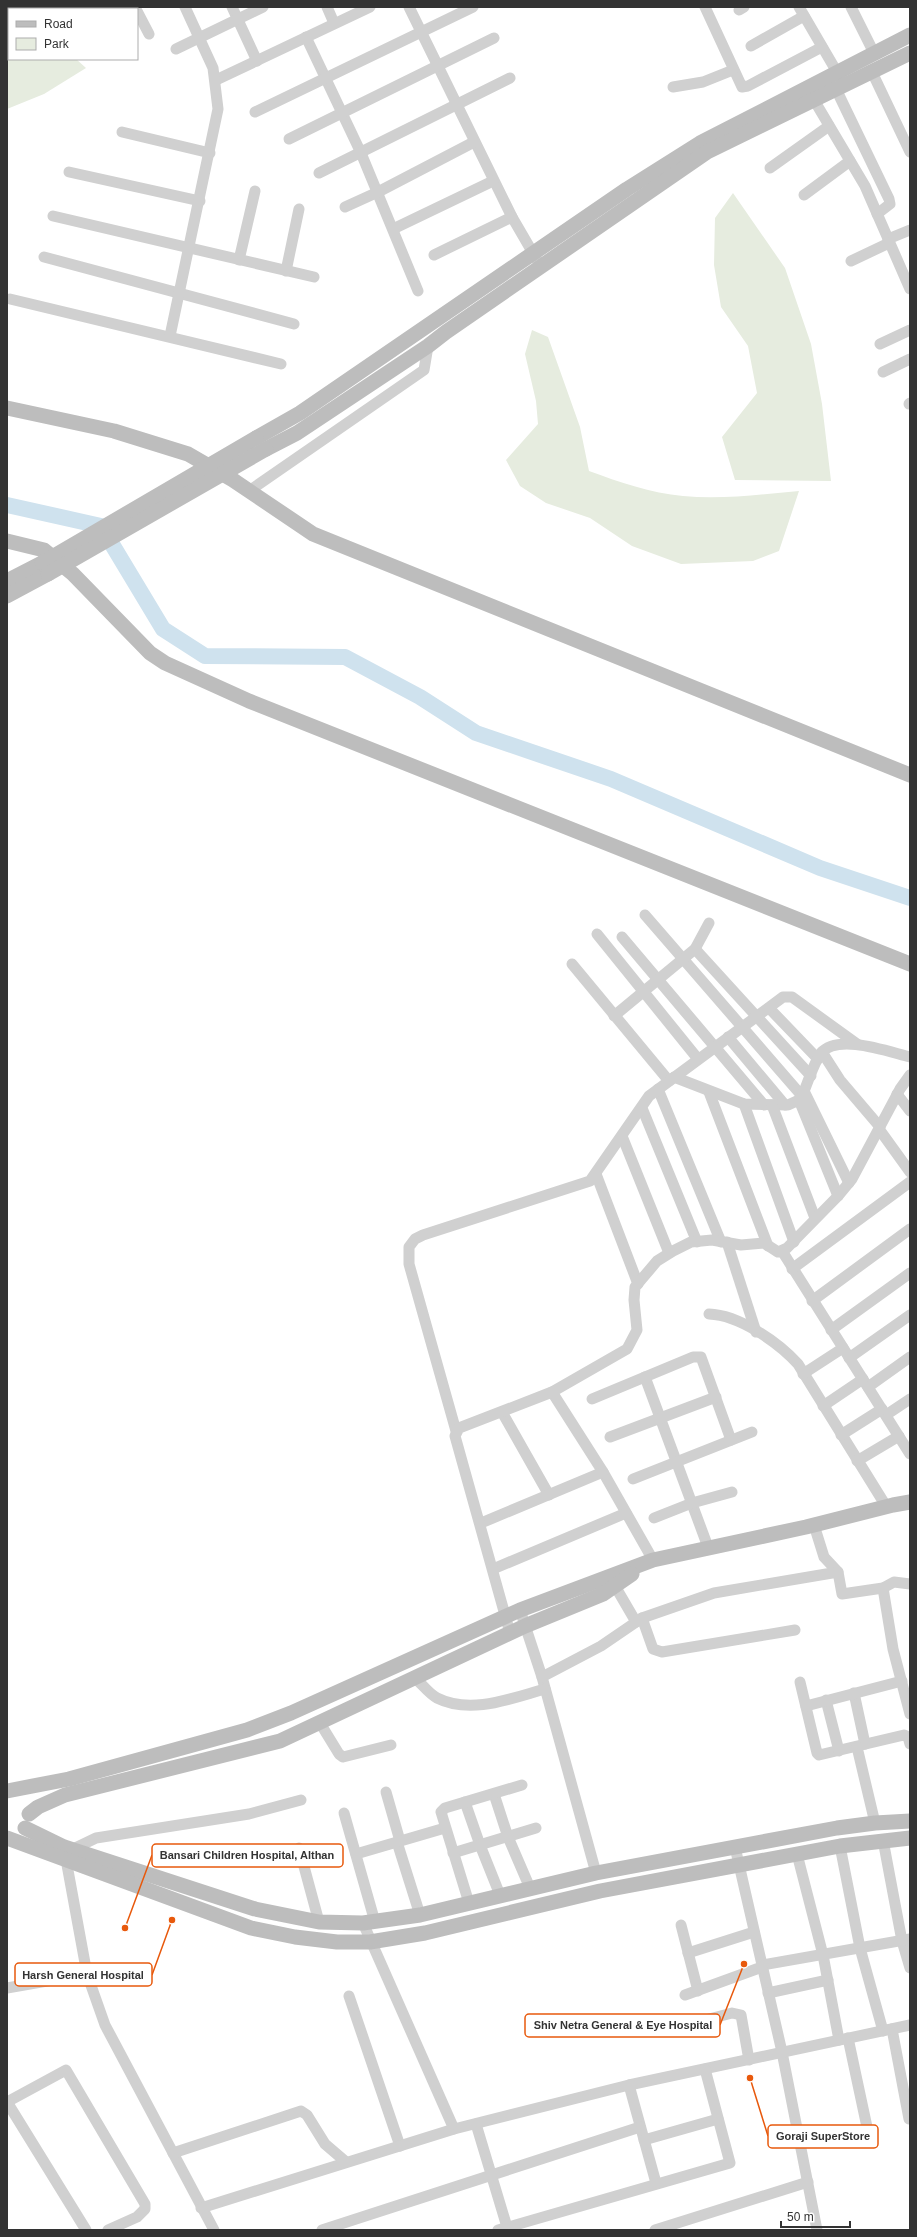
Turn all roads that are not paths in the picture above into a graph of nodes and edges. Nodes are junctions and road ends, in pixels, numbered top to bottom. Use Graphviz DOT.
graph roads {
  1 [pos="185,7"];
  2 [pos="232,7"];
  3 [pos="263,7"];
  4 [pos="327,7"];
  5 [pos="370,7"];
  6 [pos="409,7"];
  7 [pos="473,7"];
  8 [pos="705,7"];
  9 [pos="851,7"];
  10 [pos="802,12"];
  11 [pos="138,14"];
  12 [pos="238,19"];
  13 [pos="334,23"];
  14 [pos="422,33"];
  15 [pos="149,34"];
  16 [pos="910,35"];
  17 [pos="200,37"];
  18 [pos="306,37"];
  19 [pos="494,38"];
  20 [pos="751,46"];
  21 [pos="822,47"];
  22 [pos="176,49"];
  23 [pos="874,53"];
  24 [pos="910,54"];
  25 [pos="257,61"];
  26 [pos="437,66"];
  27 [pos="733,70"];
  28 [pos="837,72"];
  29 [pos="872,72"];
  30 [pos="510,78"];
  31 [pos="325,79"];
  32 [pos="216,80"];
  33 [pos="673,87"];
  34 [pos="840,87"];
  35 [pos="814,100"];
  36 [pos="455,103"];
  37 [pos="255,112"];
  38 [pos="341,113"];
  39 [pos="829,126"];
  40 [pos="122,132"];
  41 [pos="290,139"];
  42 [pos="474,142"];
  43 [pos="699,150"];
  44 [pos="910,152"];
  45 [pos="210,153"];
  46 [pos="361,153"];
  47 [pos="850,160"];
  48 [pos="770,168"];
  49 [pos="69,172"];
  50 [pos="319,173"];
  51 [pos="493,181"];
  52 [pos="255,191"];
  53 [pos="378,192"];
  54 [pos="804,194"];
  55 [pos="200,201"];
  56 [pos="345,207"];
  57 [pos="299,209"];
  58 [pos="877,214"];
  59 [pos="53,216"];
  60 [pos="512,217"];
  61 [pos="393,229"];
  62 [pos="910,230"];
  63 [pos="889,241"];
  64 [pos="190,248"];
  65 [pos="434,256"];
  66 [pos="44,257"];
  67 [pos="239,260"];
  68 [pos="538,261"];
  69 [pos="851,261"];
  70 [pos="286,271"];
  71 [pos="314,276"];
  72 [pos="909,283"];
  73 [pos="418,291"];
  74 [pos="180,293"];
  75 [pos="10,299"];
  76 [pos="294,324"];
  77 [pos="910,330"];
  78 [pos="170,336"];
  79 [pos="428,339"];
  80 [pos="880,344"];
  81 [pos="910,359"];
  82 [pos="281,364"];
  83 [pos="882,372"];
  84 [pos="7,408"];
  85 [pos="249,491"];
  86 [pos="7,541"];
  87 [pos="45,568"];
  88 [pos="7,581"];
  89 [pos="7,596"];
  90 [pos="910,775"];
  91 [pos="645,915"];
  92 [pos="709,923"];
  93 [pos="597,934"];
  94 [pos="622,937"];
  95 [pos="696,949"];
  96 [pos="683,959"];
  97 [pos="572,964"];
  98 [pos="910,964"];
  99 [pos="658,980"];
  100 [pos="642,992"];
  101 [pos="769,1008"];
  102 [pos="614,1016"];
  103 [pos="756,1017"];
  104 [pos="742,1027"];
  105 [pos="728,1037"];
  106 [pos="857,1044"];
  107 [pos="714,1048"];
  108 [pos="820,1055"];
  109 [pos="910,1057"];
  110 [pos="698,1059"];
  111 [pos="910,1075"];
  112 [pos="811,1076"];
  113 [pos="671,1079"];
  114 [pos="658,1089"];
  115 [pos="709,1092"];
  116 [pos="897,1094"];
  117 [pos="802,1096"];
  118 [pos="744,1104"];
  119 [pos="768,1104"];
  120 [pos="785,1104"];
  121 [pos="642,1108"];
  122 [pos="910,1111"];
  123 [pos="879,1128"];
  124 [pos="622,1136"];
  125 [pos="910,1172"];
  126 [pos="596,1174"];
  127 [pos="910,1182"];
  128 [pos="849,1183"];
  129 [pos="838,1196"];
  130 [pos="815,1218"];
  131 [pos="910,1229"];
  132 [pos="698,1242"];
  133 [pos="724,1242"];
  134 [pos="794,1242"];
  135 [pos="768,1246"];
  136 [pos="782,1251"];
  137 [pos="669,1253"];
  138 [pos="792,1269"];
  139 [pos="910,1273"];
  140 [pos="638,1284"];
  141 [pos="812,1301"];
  142 [pos="709,1314"];
  143 [pos="910,1315"];
  144 [pos="831,1330"];
  145 [pos="756,1332"];
  146 [pos="843,1348"];
  147 [pos="910,1357"];
  148 [pos="849,1358"];
  149 [pos="803,1374"];
  150 [pos="644,1376"];
  151 [pos="866,1383"];
  152 [pos="552,1392"];
  153 [pos="716,1397"];
  154 [pos="592,1399"];
  155 [pos="910,1399"];
  156 [pos="823,1406"];
  157 [pos="502,1412"];
  158 [pos="884,1412"];
  159 [pos="660,1418"];
  160 [pos="456,1431"];
  161 [pos="752,1432"];
  162 [pos="841,1435"];
  163 [pos="899,1436"];
  164 [pos="610,1437"];
  165 [pos="731,1440"];
  166 [pos="910,1454"];
  167 [pos="676,1460"];
  168 [pos="857,1461"];
  169 [pos="603,1472"];
  170 [pos="633,1479"];
  171 [pos="732,1492"];
  172 [pos="549,1495"];
  173 [pos="910,1502"];
  174 [pos="692,1503"];
  175 [pos="886,1506"];
  176 [pos="626,1513"];
  177 [pos="654,1518"];
  178 [pos="481,1523"];
  179 [pos="814,1525"];
  180 [pos="708,1547"];
  181 [pos="653,1560"];
  182 [pos="493,1569"];
  183 [pos="838,1572"];
  184 [pos="910,1584"];
  185 [pos="615,1586"];
  186 [pos="882,1588"];
  187 [pos="520,1610"];
  188 [pos="506,1617"];
  189 [pos="639,1620"];
  190 [pos="524,1626"];
  191 [pos="795,1630"];
  192 [pos="510,1633"];
  193 [pos="542,1677"];
  194 [pos="415,1678"];
  195 [pos="902,1681"];
  196 [pos="800,1682"];
  197 [pos="545,1689"];
  198 [pos="854,1693"];
  199 [pos="826,1700"];
  200 [pos="806,1706"];
  201 [pos="910,1714"];
  202 [pos="320,1723"];
  203 [pos="391,1744"];
  204 [pos="910,1744"];
  205 [pos="861,1746"];
  206 [pos="839,1751"];
  207 [pos="522,1785"];
  208 [pos="7,1791"];
  209 [pos="386,1792"];
  210 [pos="494,1794"];
  211 [pos="301,1800"];
  212 [pos="465,1802"];
  213 [pos="344,1814"];
  214 [pos="910,1820"];
  215 [pos="27,1821"];
  216 [pos="875,1823"];
  217 [pos="445,1828"];
  218 [pos="536,1828"];
  219 [pos="7,1837"];
  220 [pos="508,1837"];
  221 [pos="910,1838"];
  222 [pos="883,1840"];
  223 [pos="398,1842"];
  224 [pos="480,1845"];
  225 [pos="840,1846"];
  226 [pos="734,1847"];
  227 [pos="298,1848"];
  228 [pos="67,1852"];
  229 [pos="453,1853"];
  230 [pos="356,1854"];
  231 [pos="797,1854"];
  232 [pos="738,1865"];
  233 [pos="596,1873"];
  234 [pos="530,1888"];
  235 [pos="500,1895"];
  236 [pos="469,1903"];
  237 [pos="420,1915"];
  238 [pos="319,1922"];
  239 [pos="369,1923"];
  240 [pos="681,1925"];
  241 [pos="754,1932"];
  242 [pos="906,1940"];
  243 [pos="370,1942"];
  244 [pos="860,1948"];
  245 [pos="688,1953"];
  246 [pos="823,1955"];
  247 [pos="762,1966"];
  248 [pos="910,1968"];
  249 [pos="87,1974"];
  250 [pos="828,1980"];
  251 [pos="7,1988"];
  252 [pos="698,1991"];
  253 [pos="768,1993"];
  254 [pos="685,1995"];
  255 [pos="349,1996"];
  256 [pos="694,2022"];
  257 [pos="910,2025"];
  258 [pos="887,2030"];
  259 [pos="844,2039"];
  260 [pos="782,2052"];
  261 [pos="749,2060"];
  262 [pos="705,2069"];
  263 [pos="629,2085"];
  264 [pos="7,2102"];
  265 [pos="718,2119"];
  266 [pos="909,2119"];
  267 [pos="476,2124"];
  268 [pos="640,2127"];
  269 [pos="867,2127"];
  270 [pos="454,2129"];
  271 [pos="644,2140"];
  272 [pos="400,2146"];
  273 [pos="173,2153"];
  274 [pos="346,2162"];
  275 [pos="491,2175"];
  276 [pos="808,2182"];
  277 [pos="656,2183"];
  278 [pos="201,2208"];
  279 [pos="503,2228"];
  280 [pos="86,2230"];
  281 [pos="108,2230"];
  282 [pos="214,2230"];
  283 [pos="322,2230"];
  284 [pos="655,2230"];
  285 [pos="817,2230"];
  1 -- 17 [label="street"];
  2 -- 12 [label="street"];
  3 -- 12 [label="street"];
  4 -- 13 [label="street"];
  5 -- 13 [label="street"];
  6 -- 14 [label="street"];
  7 -- 14 [label="street"];
  8 -- 27 [label="street"];
  9 -- 23 [label="street"];
  10 -- 20 [label="street"];
  10 -- 21 [label="street"];
  11 -- 15 [label="street"];
  12 -- 17 [label="street"];
  12 -- 25 [label="street"];
  13 -- 18 [label="street"];
  14 -- 26 [label="street"];
  14 -- 31 [label="street"];
  16 -- 23 [label="street"];
  17 -- 22 [label="street"];
  17 -- 32 [label="street"];
  18 -- 25 [label="street"];
  18 -- 31 [label="street"];
  19 -- 26 [label="street"];
  21 -- 27 [label="street"];
  21 -- 28 [label="street"];
  23 -- 28 [label="street"];
  24 -- 29 [label="street"];
  25 -- 32 [label="street"];
  26 -- 36 [label="street"];
  26 -- 38 [label="street"];
  27 -- 33 [label="street"];
  28 -- 34 [label="street"];
  28 -- 43 [label="street"];
  29 -- 34 [label="street"];
  29 -- 44 [label="street"];
  30 -- 36 [label="street"];
  31 -- 37 [label="street"];
  31 -- 38 [label="street"];
  32 -- 45 [label="street"];
  34 -- 35 [label="street"];
  34 -- 58 [label="street"];
  35 -- 39 [label="street"];
  35 -- 43 [label="street"];
  36 -- 42 [label="street"];
  36 -- 46 [label="street"];
  38 -- 41 [label="street"];
  38 -- 46 [label="street"];
  39 -- 47 [label="street"];
  39 -- 48 [label="street"];
  40 -- 45 [label="street"];
  42 -- 51 [label="street"];
  42 -- 53 [label="street"];
  43 -- 68 [label="street"];
  45 -- 55 [label="street"];
  46 -- 50 [label="street"];
  46 -- 53 [label="street"];
  47 -- 54 [label="street"];
  47 -- 58 [label="street"];
  49 -- 55 [label="street"];
  51 -- 60 [label="street"];
  51 -- 61 [label="street"];
  52 -- 67 [label="street"];
  53 -- 56 [label="street"];
  53 -- 61 [label="street"];
  55 -- 64 [label="street"];
  57 -- 70 [label="street"];
  58 -- 63 [label="street"];
  59 -- 64 [label="street"];
  60 -- 65 [label="street"];
  60 -- 68 [label="street"];
  61 -- 73 [label="street"];
  62 -- 63 [label="street"];
  63 -- 69 [label="street"];
  63 -- 72 [label="street"];
  64 -- 67 [label="street"];
  64 -- 74 [label="street"];
  66 -- 74 [label="street"];
  67 -- 70 [label="street"];
  68 -- 79 [label="street"];
  70 -- 71 [label="street"];
  74 -- 76 [label="street"];
  74 -- 78 [label="street"];
  75 -- 78 [label="street"];
  77 -- 80 [label="street"];
  78 -- 82 [label="street"];
  79 -- 85 [label="street"];
  79 -- 87 [label="street, bridge"];
  81 -- 83 [label="street"];
  84 -- 85 [label="street"];
  85 -- 90 [label="street"];
  86 -- 98 [label="street"];
  87 -- 88 [label="street"];
  87 -- 89 [label="street"];
  91 -- 96 [label="street"];
  92 -- 95 [label="street"];
  93 -- 100 [label="street"];
  94 -- 99 [label="street"];
  95 -- 96 [label="street"];
  95 -- 103 [label="street"];
  96 -- 99 [label="street"];
  96 -- 104 [label="street"];
  97 -- 102 [label="street"];
  99 -- 100 [label="street"];
  99 -- 107 [label="street"];
  100 -- 102 [label="street"];
  100 -- 110 [label="street"];
  101 -- 103 [label="street"];
  101 -- 106 [label="street"];
  101 -- 108 [label="street"];
  102 -- 113 [label="street"];
  103 -- 104 [label="street"];
  103 -- 112 [label="street"];
  104 -- 105 [label="street"];
  104 -- 117 [label="street"];
  105 -- 107 [label="street"];
  105 -- 120 [label="street"];
  106 -- 108 [label="street"];
  106 -- 109 [label="street"];
  107 -- 110 [label="street"];
  107 -- 119 [label="street"];
  108 -- 112 [label="street"];
  108 -- 123 [label="street"];
  110 -- 113 [label="street"];
  111 -- 116 [label="street"];
  112 -- 117 [label="street"];
  113 -- 114 [label="street"];
  113 -- 115 [label="street"];
  114 -- 121 [label="street"];
  114 -- 133 [label="street"];
  115 -- 118 [label="street"];
  115 -- 135 [label="street"];
  116 -- 122 [label="street"];
  116 -- 123 [label="street"];
  117 -- 120 [label="street"];
  117 -- 128 [label="street"];
  117 -- 129 [label="street"];
  118 -- 119 [label="street"];
  118 -- 134 [label="street"];
  119 -- 120 [label="street"];
  119 -- 130 [label="street"];
  121 -- 124 [label="street"];
  121 -- 132 [label="street"];
  123 -- 125 [label="street"];
  123 -- 128 [label="street"];
  124 -- 126 [label="street"];
  124 -- 137 [label="street"];
  126 -- 140 [label="street"];
  126 -- 160 [label="street"];
  127 -- 138 [label="street"];
  128 -- 129 [label="street"];
  129 -- 130 [label="street"];
  130 -- 134 [label="street"];
  131 -- 141 [label="street"];
  132 -- 133 [label="street"];
  132 -- 137 [label="street"];
  133 -- 135 [label="street"];
  133 -- 145 [label="street"];
  134 -- 136 [label="street"];
  135 -- 136 [label="street"];
  136 -- 138 [label="street"];
  137 -- 140 [label="street"];
  138 -- 141 [label="street"];
  139 -- 144 [label="street"];
  140 -- 152 [label="street"];
  141 -- 144 [label="street"];
  142 -- 145 [label="street"];
  143 -- 148 [label="street"];
  144 -- 146 [label="street"];
  145 -- 149 [label="street"];
  146 -- 148 [label="street"];
  146 -- 149 [label="street"];
  147 -- 151 [label="street"];
  148 -- 151 [label="street"];
  149 -- 156 [label="street"];
  150 -- 153 [label="street"];
  150 -- 154 [label="street"];
  150 -- 159 [label="street"];
  151 -- 156 [label="street"];
  151 -- 158 [label="street"];
  152 -- 157 [label="street"];
  152 -- 169 [label="street"];
  153 -- 159 [label="street"];
  153 -- 165 [label="street"];
  155 -- 158 [label="street"];
  156 -- 162 [label="street"];
  157 -- 160 [label="street"];
  157 -- 172 [label="street"];
  158 -- 162 [label="street"];
  158 -- 163 [label="street"];
  159 -- 164 [label="street"];
  159 -- 167 [label="street"];
  160 -- 178 [label="street"];
  161 -- 165 [label="street"];
  162 -- 168 [label="street"];
  163 -- 166 [label="street"];
  163 -- 168 [label="street"];
  165 -- 167 [label="street"];
  167 -- 170 [label="street"];
  167 -- 174 [label="street"];
  168 -- 175 [label="street"];
  169 -- 172 [label="street"];
  169 -- 176 [label="street"];
  171 -- 174 [label="street"];
  172 -- 178 [label="street"];
  173 -- 175 [label="street"];
  174 -- 177 [label="street"];
  174 -- 180 [label="street"];
  175 -- 179 [label="street"];
  176 -- 181 [label="street"];
  176 -- 182 [label="street"];
  178 -- 182 [label="street"];
  179 -- 180 [label="street"];
  179 -- 183 [label="street"];
  180 -- 181 [label="street"];
  181 -- 185 [label="street"];
  181 -- 187 [label="street"];
  182 -- 188 [label="street"];
  183 -- 186 [label="street"];
  183 -- 189 [label="street"];
  184 -- 186 [label="street"];
  185 -- 189 [label="street"];
  185 -- 190 [label="street"];
  186 -- 195 [label="street"];
  187 -- 188 [label="street"];
  187 -- 190 [label="street"];
  188 -- 192 [label="street"];
  188 -- 208 [label="street"];
  189 -- 191 [label="street"];
  189 -- 193 [label="street"];
  190 -- 192 [label="street"];
  190 -- 193 [label="street"];
  192 -- 194 [label="street"];
  193 -- 197 [label="street"];
  194 -- 197 [label="street"];
  194 -- 202 [label="street"];
  195 -- 198 [label="street"];
  195 -- 201 [label="street"];
  196 -- 200 [label="street"];
  197 -- 233 [label="street"];
  198 -- 199 [label="street"];
  198 -- 205 [label="street"];
  199 -- 200 [label="street"];
  199 -- 206 [label="street"];
  200 -- 206 [label="street"];
  202 -- 203 [label="street"];
  202 -- 215 [label="street"];
  204 -- 205 [label="street"];
  205 -- 206 [label="street"];
  205 -- 216 [label="street"];
  207 -- 210 [label="street"];
  208 -- 215 [label="street"];
  209 -- 223 [label="street"];
  210 -- 212 [label="street"];
  210 -- 220 [label="street"];
  211 -- 228 [label="street"];
  212 -- 217 [label="street"];
  212 -- 224 [label="street"];
  213 -- 230 [label="street"];
  214 -- 216 [label="street"];
  215 -- 219 [label="street"];
  215 -- 228 [label="street"];
  216 -- 226 [label="street"];
  217 -- 223 [label="street"];
  217 -- 229 [label="street"];
  218 -- 220 [label="street"];
  219 -- 228 [label="street"];
  220 -- 224 [label="street"];
  220 -- 234 [label="street"];
  221 -- 222 [label="street"];
  222 -- 225 [label="street"];
  222 -- 242 [label="street"];
  223 -- 230 [label="street"];
  223 -- 237 [label="street"];
  224 -- 229 [label="street"];
  224 -- 235 [label="street"];
  225 -- 231 [label="street"];
  225 -- 244 [label="street"];
  226 -- 232 [label="street"];
  226 -- 233 [label="street"];
  227 -- 238 [label="street"];
  228 -- 238 [label="street"];
  228 -- 243 [label="street"];
  228 -- 249 [label="street"];
  229 -- 236 [label="street"];
  230 -- 239 [label="street"];
  231 -- 232 [label="street"];
  231 -- 246 [label="street"];
  232 -- 241 [label="street"];
  232 -- 243 [label="street"];
  233 -- 234 [label="street"];
  234 -- 235 [label="street"];
  235 -- 236 [label="street"];
  236 -- 237 [label="street"];
  237 -- 239 [label="street"];
  238 -- 239 [label="street"];
  239 -- 243 [label="street"];
  240 -- 245 [label="street"];
  241 -- 245 [label="street"];
  241 -- 247 [label="street"];
  242 -- 244 [label="street"];
  242 -- 248 [label="street"];
  243 -- 270 [label="street"];
  244 -- 246 [label="street"];
  244 -- 258 [label="street"];
  245 -- 252 [label="street"];
  246 -- 247 [label="street"];
  246 -- 250 [label="street"];
  247 -- 252 [label="street"];
  247 -- 253 [label="street"];
  249 -- 251 [label="street"];
  249 -- 273 [label="street"];
  250 -- 253 [label="street"];
  250 -- 259 [label="street"];
  252 -- 254 [label="street"];
  253 -- 260 [label="street"];
  255 -- 272 [label="street"];
  256 -- 261 [label="street"];
  257 -- 258 [label="street"];
  258 -- 259 [label="street"];
  258 -- 266 [label="street"];
  259 -- 260 [label="street"];
  259 -- 269 [label="street"];
  260 -- 261 [label="street"];
  260 -- 276 [label="street"];
  261 -- 262 [label="street"];
  262 -- 263 [label="street"];
  262 -- 265 [label="street"];
  263 -- 267 [label="street"];
  263 -- 268 [label="street"];
  264 -- 280 [label="street"];
  264 -- 281 [label="street"];
  265 -- 271 [label="street"];
  265 -- 277 [label="street"];
  267 -- 270 [label="street"];
  267 -- 275 [label="street"];
  268 -- 271 [label="street"];
  268 -- 275 [label="street"];
  270 -- 272 [label="street"];
  271 -- 277 [label="street"];
  272 -- 274 [label="street"];
  273 -- 274 [label="street"];
  273 -- 278 [label="street"];
  274 -- 278 [label="street"];
  275 -- 279 [label="street"];
  275 -- 283 [label="street"];
  276 -- 284 [label="street"];
  276 -- 285 [label="street"];
  277 -- 279 [label="street"];
  278 -- 282 [label="street"];
}
